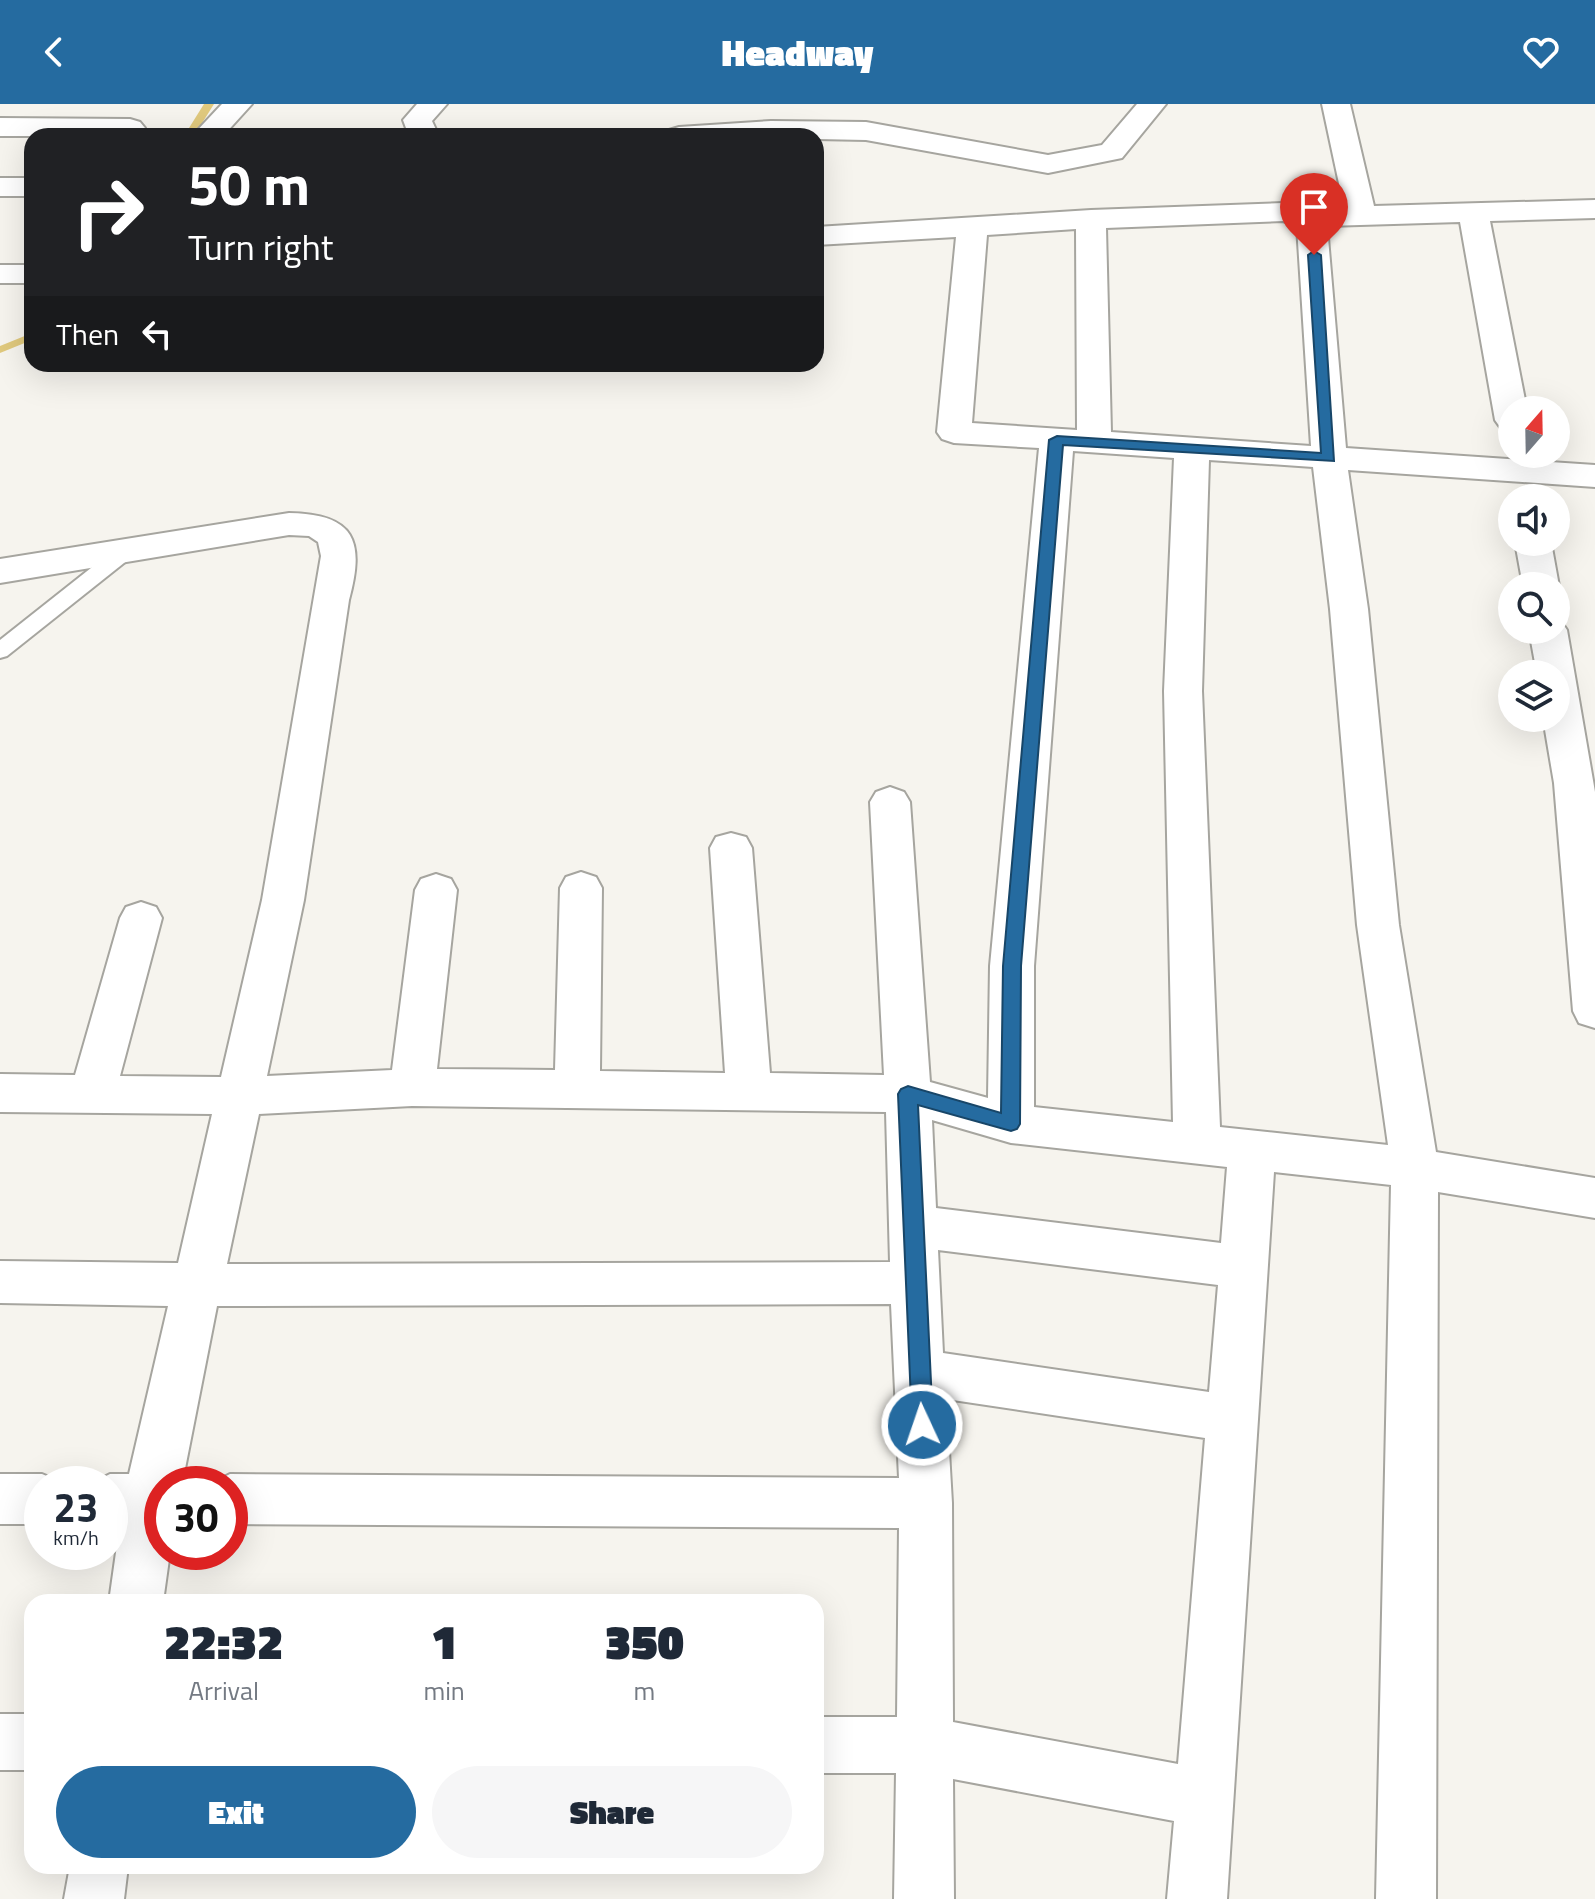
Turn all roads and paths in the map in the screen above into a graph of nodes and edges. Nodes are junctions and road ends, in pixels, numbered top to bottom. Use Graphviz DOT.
graph roads {
  1 [pos="238,104"];
  2 [pos="433,104"];
  3 [pos="1152,104"];
  4 [pos="1336,104"];
  5 [pos="0,127"];
  6 [pos="130,128"];
  7 [pos="215,128"];
  8 [pos="420,128"];
  9 [pos="824,132"];
  10 [pos="0,187"];
  11 [pos="24,187"];
  12 [pos="1595,209"];
  13 [pos="1473,211"];
  14 [pos="1361,214"];
  15 [pos="1308,217"];
  16 [pos="1091,219"];
  17 [pos="972,226"];
  18 [pos="824,235"];
  19 [pos="0,274"];
  20 [pos="24,274"];
  21 [pos="1508,396"];
  22 [pos="1075,442"];
  23 [pos="1192,449"];
  24 [pos="1329,458"];
  25 [pos="1522,474"];
  26 [pos="1595,476"];
  27 [pos="127,550"];
  28 [pos="0,571"];
  29 [pos="0,651"];
  30 [pos="1566,732"];
  31 [pos="890,802"];
  32 [pos="731,848"];
  33 [pos="581,888"];
  34 [pos="436,890"];
  35 [pos="141,918"];
  36 [pos="1595,1011"];
  37 [pos="412,1087"];
  38 [pos="577,1090"];
  39 [pos="93,1092"];
  40 [pos="0,1093"];
  41 [pos="749,1093"];
  42 [pos="908,1094"];
  43 [pos="239,1096"];
  44 [pos="1011,1124"];
  45 [pos="1197,1144"];
  46 [pos="1252,1150"];
  47 [pos="1415,1168"];
  48 [pos="1595,1198"];
  49 [pos="912,1226"];
  50 [pos="1243,1267"];
  51 [pos="0,1282"];
  52 [pos="915,1283"];
  53 [pos="196,1285"];
  54 [pos="920,1372"];
  55 [pos="1232,1419"];
  56 [pos="0,1499"];
  57 [pos="24,1499"];
  58 [pos="141,1499"];
  59 [pos="248,1499"];
  60 [pos="926,1503"];
  61 [pos="136,1594"];
  62 [pos="0,1742"];
  63 [pos="24,1742"];
  64 [pos="824,1745"];
  65 [pos="926,1745"];
  66 [pos="1205,1798"];
  67 [pos="98,1874"];
  68 [pos="94,1899"];
  69 [pos="924,1899"];
  70 [pos="1197,1899"];
  71 [pos="1406,1899"];
  1 -- 7 [label="street"];
  2 -- 8 [label="street"];
  3 -- 9 [label="street"];
  4 -- 14 [label="street"];
  5 -- 6 [label="street"];
  10 -- 11 [label="street"];
  12 -- 13 [label="street"];
  13 -- 14 [label="street"];
  13 -- 21 [label="street"];
  14 -- 15 [label="street"];
  15 -- 16 [label="street"];
  15 -- 24 [label="street"];
  16 -- 17 [label="street"];
  16 -- 22 [label="street"];
  17 -- 18 [label="street"];
  17 -- 22 [label="street"];
  19 -- 20 [label="street"];
  22 -- 23 [label="street"];
  22 -- 44 [label="street"];
  23 -- 24 [label="street"];
  23 -- 45 [label="street"];
  24 -- 25 [label="street"];
  24 -- 47 [label="street"];
  25 -- 26 [label="street"];
  27 -- 28 [label="street"];
  27 -- 29 [label="lane"];
  27 -- 43 [label="street"];
  30 -- 36 [label="street"];
  31 -- 42 [label="street"];
  32 -- 41 [label="street"];
  33 -- 38 [label="street"];
  34 -- 37 [label="street"];
  35 -- 39 [label="street"];
  37 -- 38 [label="street"];
  37 -- 43 [label="street"];
  38 -- 41 [label="street"];
  39 -- 40 [label="street"];
  39 -- 43 [label="street"];
  41 -- 42 [label="street"];
  42 -- 44 [label="street"];
  42 -- 49 [label="street"];
  43 -- 53 [label="street"];
  44 -- 45 [label="street"];
  45 -- 46 [label="street"];
  46 -- 47 [label="street"];
  46 -- 50 [label="street"];
  47 -- 48 [label="street"];
  47 -- 71 [label="street"];
  49 -- 50 [label="street"];
  49 -- 52 [label="street"];
  50 -- 55 [label="street"];
  51 -- 53 [label="street"];
  52 -- 53 [label="street"];
  52 -- 54 [label="street"];
  53 -- 58 [label="street"];
  54 -- 55 [label="street"];
  54 -- 60 [label="street"];
  55 -- 66 [label="street"];
  56 -- 57 [label="street"];
  58 -- 61 [label="street"];
  59 -- 60 [label="street"];
  60 -- 65 [label="street"];
  62 -- 63 [label="street"];
  64 -- 65 [label="street"];
  65 -- 66 [label="street"];
  65 -- 69 [label="street"];
  66 -- 70 [label="street"];
  67 -- 68 [label="street"];
}
